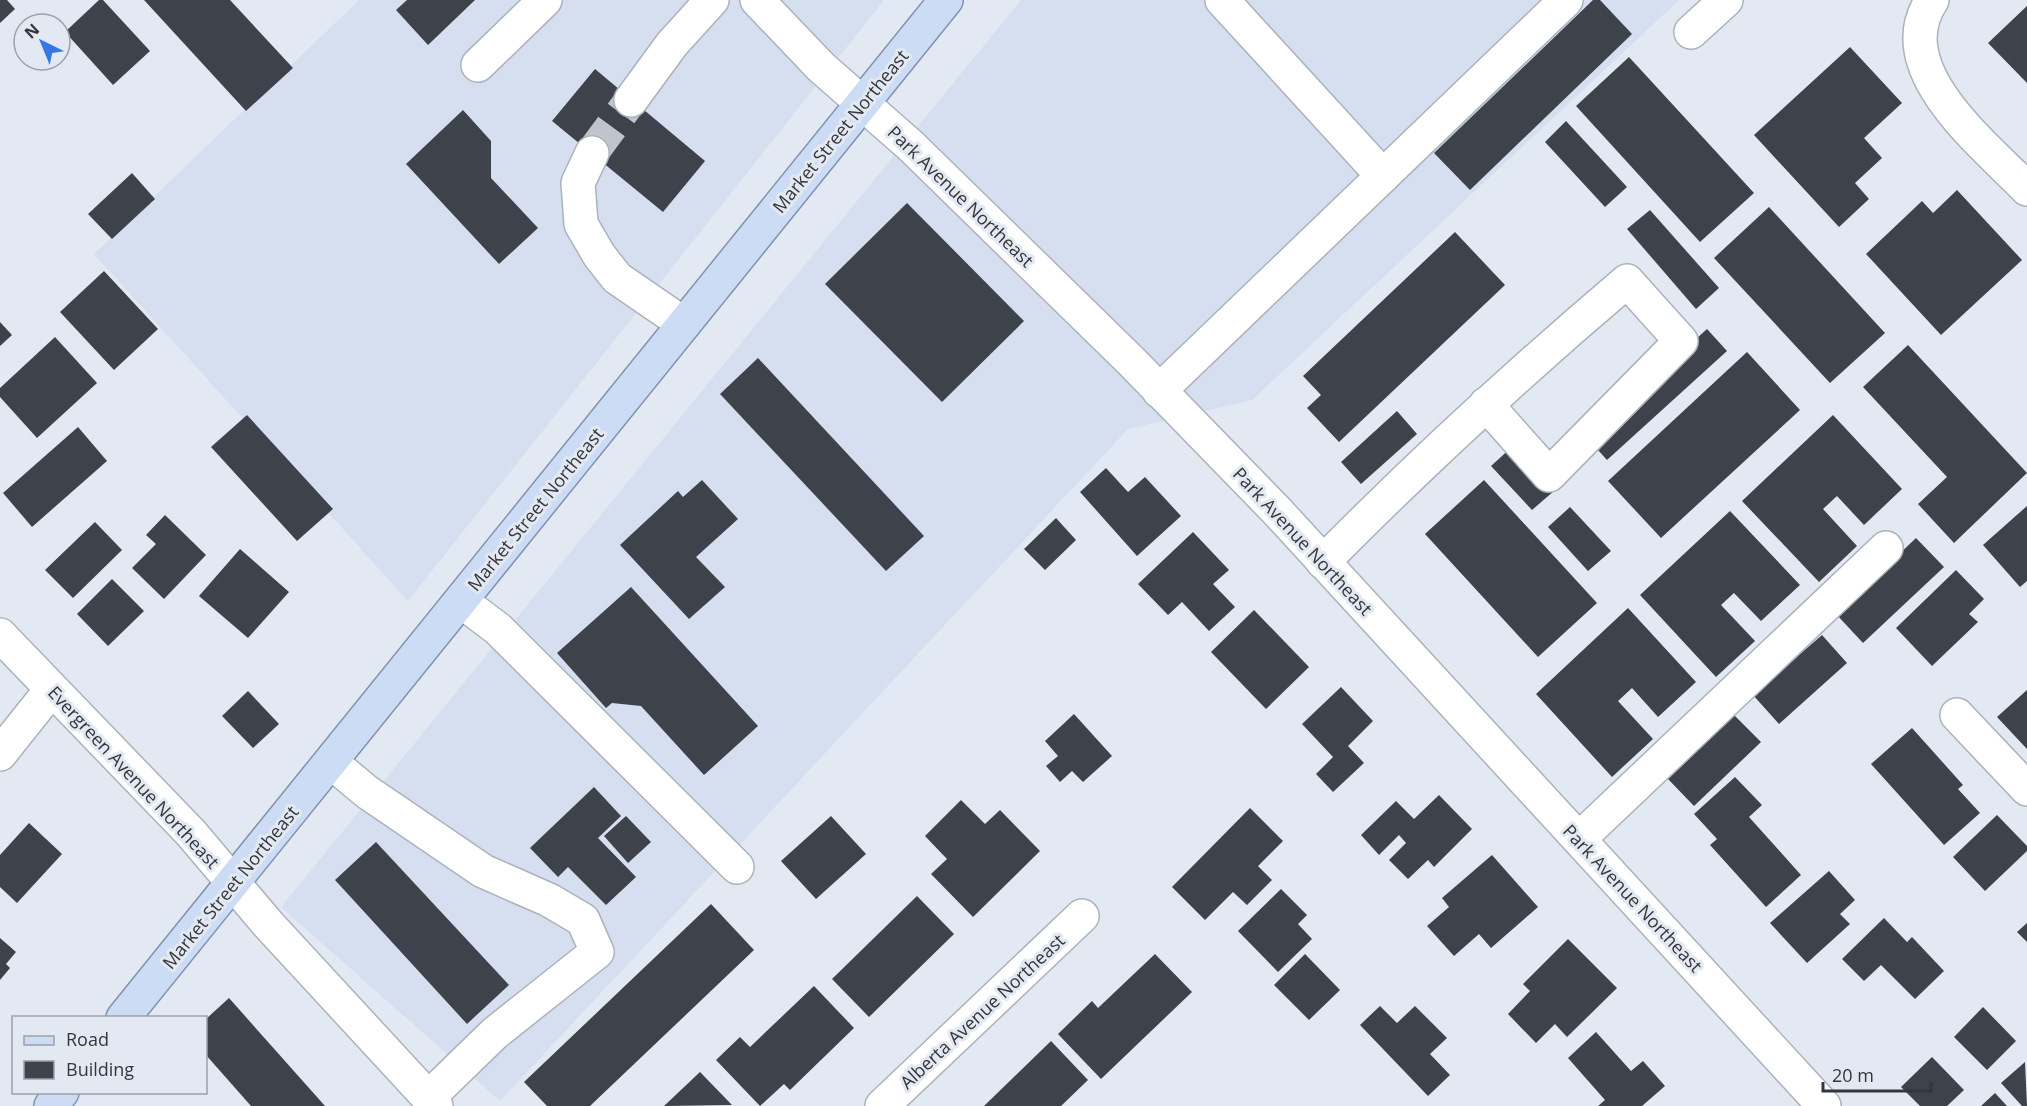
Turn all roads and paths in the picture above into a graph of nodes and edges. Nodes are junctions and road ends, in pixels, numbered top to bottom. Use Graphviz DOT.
graph roads {
  1 [pos="544,0"];
  2 [pos="712,0"];
  3 [pos="757,0"];
  4 [pos="946,0"];
  5 [pos="1222,0"];
  6 [pos="1566,0"];
  7 [pos="1726,0"];
  8 [pos="1927,12"];
  9 [pos="1691,32"];
  10 [pos="478,64"];
  11 [pos="631,100"];
  12 [pos="863,104"];
  13 [pos="592,153"];
  14 [pos="1383,176"];
  15 [pos="2027,189"];
  16 [pos="684,324"];
  17 [pos="1159,391"];
  18 [pos="1486,404"];
  19 [pos="1886,548"];
  20 [pos="1323,562"];
  21 [pos="461,601"];
  22 [pos="0,635"];
  23 [pos="51,690"];
  24 [pos="1957,715"];
  25 [pos="0,754"];
  26 [pos="331,762"];
  27 [pos="2027,789"];
  28 [pos="1579,839"];
  29 [pos="737,867"];
  30 [pos="233,883"];
  31 [pos="1082,916"];
  32 [pos="124,1016"];
  33 [pos="60,1094"];
  34 [pos="432,1102"];
  35 [pos="51,1106"];
  36 [pos="882,1106"];
  37 [pos="1824,1106"];
  1 -- 10 [label="street"];
  2 -- 11 [label="street"];
  3 -- 12 [label="street, Park Avenue Northeast"];
  4 -- 12 [label="main road, Market Street Northeast"];
  5 -- 14 [label="street"];
  6 -- 14 [label="street"];
  7 -- 9 [label="street"];
  8 -- 15 [label="street"];
  12 -- 16 [label="main road, Market Street Northeast"];
  12 -- 17 [label="street, Park Avenue Northeast"];
  13 -- 16 [label="street"];
  14 -- 17 [label="street"];
  16 -- 21 [label="main road, Market Street Northeast"];
  17 -- 20 [label="street, Park Avenue Northeast"];
  18 -- 18 [label="street"];
  18 -- 20 [label="street"];
  19 -- 28 [label="street"];
  20 -- 28 [label="street, Park Avenue Northeast"];
  21 -- 26 [label="main road, Market Street Northeast"];
  21 -- 29 [label="street"];
  22 -- 23 [label="street, Evergreen Avenue Northeast"];
  23 -- 25 [label="street"];
  23 -- 30 [label="street, Evergreen Avenue Northeast"];
  24 -- 27 [label="street"];
  26 -- 30 [label="main road, Market Street Northeast"];
  26 -- 34 [label="street"];
  28 -- 37 [label="street, Park Avenue Northeast"];
  30 -- 32 [label="main road, Market Street Northeast"];
  30 -- 34 [label="street, Evergreen Avenue Northeast"];
  31 -- 36 [label="street, Alberta Avenue Northeast"];
  33 -- 35 [label="main road"];
}
